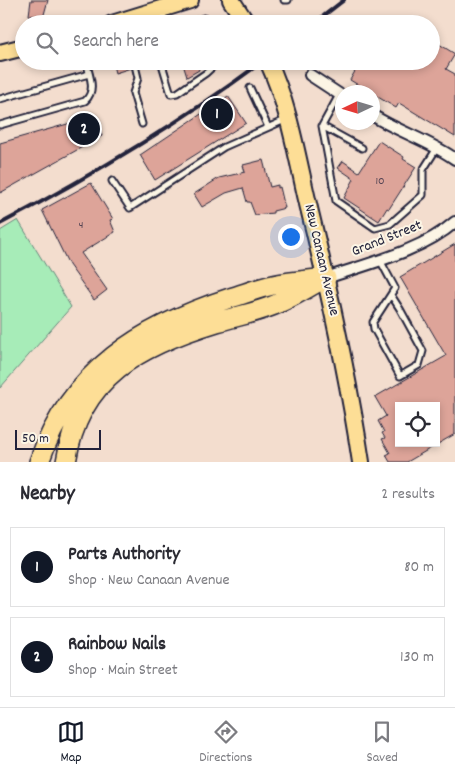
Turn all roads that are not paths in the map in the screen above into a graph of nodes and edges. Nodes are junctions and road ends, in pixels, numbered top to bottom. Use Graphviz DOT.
graph roads {
  1 [pos="190,0"];
  2 [pos="232,0"];
  3 [pos="162,15"];
  4 [pos="241,15"];
  5 [pos="15,49"];
  6 [pos="0,53"];
  7 [pos="88,70"];
  8 [pos="136,70"];
  9 [pos="164,70"];
  10 [pos="209,70"];
  11 [pos="272,70"];
  12 [pos="89,74"];
  13 [pos="310,75"];
  14 [pos="250,88"];
  15 [pos="335,91"];
  16 [pos="0,99"];
  17 [pos="335,105"];
  18 [pos="288,119"];
  19 [pos="380,120"];
  20 [pos="142,124"];
  21 [pos="0,125"];
  22 [pos="322,126"];
  23 [pos="268,127"];
  24 [pos="362,148"];
  25 [pos="437,148"];
  26 [pos="455,159"];
  27 [pos="112,181"];
  28 [pos="455,222"];
  29 [pos="380,260"];
  30 [pos="326,278"];
  31 [pos="391,295"];
  32 [pos="39,462"];
  33 [pos="66,462"];
  34 [pos="361,462"];
  1 -- 3 [label="main road"];
  2 -- 4 [label="main road"];
  5 -- 6 [label="main road"];
  7 -- 12 [label="lane"];
  8 -- 20 [label="lane"];
  9 -- 10 [label="lane"];
  11 -- 18 [label="main road, New Canaan Avenue"];
  12 -- 16 [label="lane"];
  12 -- 21 [label="lane"];
  13 -- 15 [label="street"];
  14 -- 23 [label="lane"];
  17 -- 22 [label="lane"];
  18 -- 23 [label="lane"];
  18 -- 30 [label="main road, New Canaan Avenue"];
  19 -- 25 [label="street"];
  22 -- 24 [label="lane"];
  22 -- 25 [label="lane"];
  23 -- 27 [label="lane"];
  25 -- 26 [label="street"];
  28 -- 29 [label="street, Grand Street"];
  29 -- 30 [label="street, Grand Street"];
  29 -- 31 [label="lane"];
  30 -- 32 [label="highway"];
  30 -- 33 [label="highway"];
  30 -- 34 [label="main road, New Canaan Avenue"];
  31 -- 31 [label="lane"];
}
